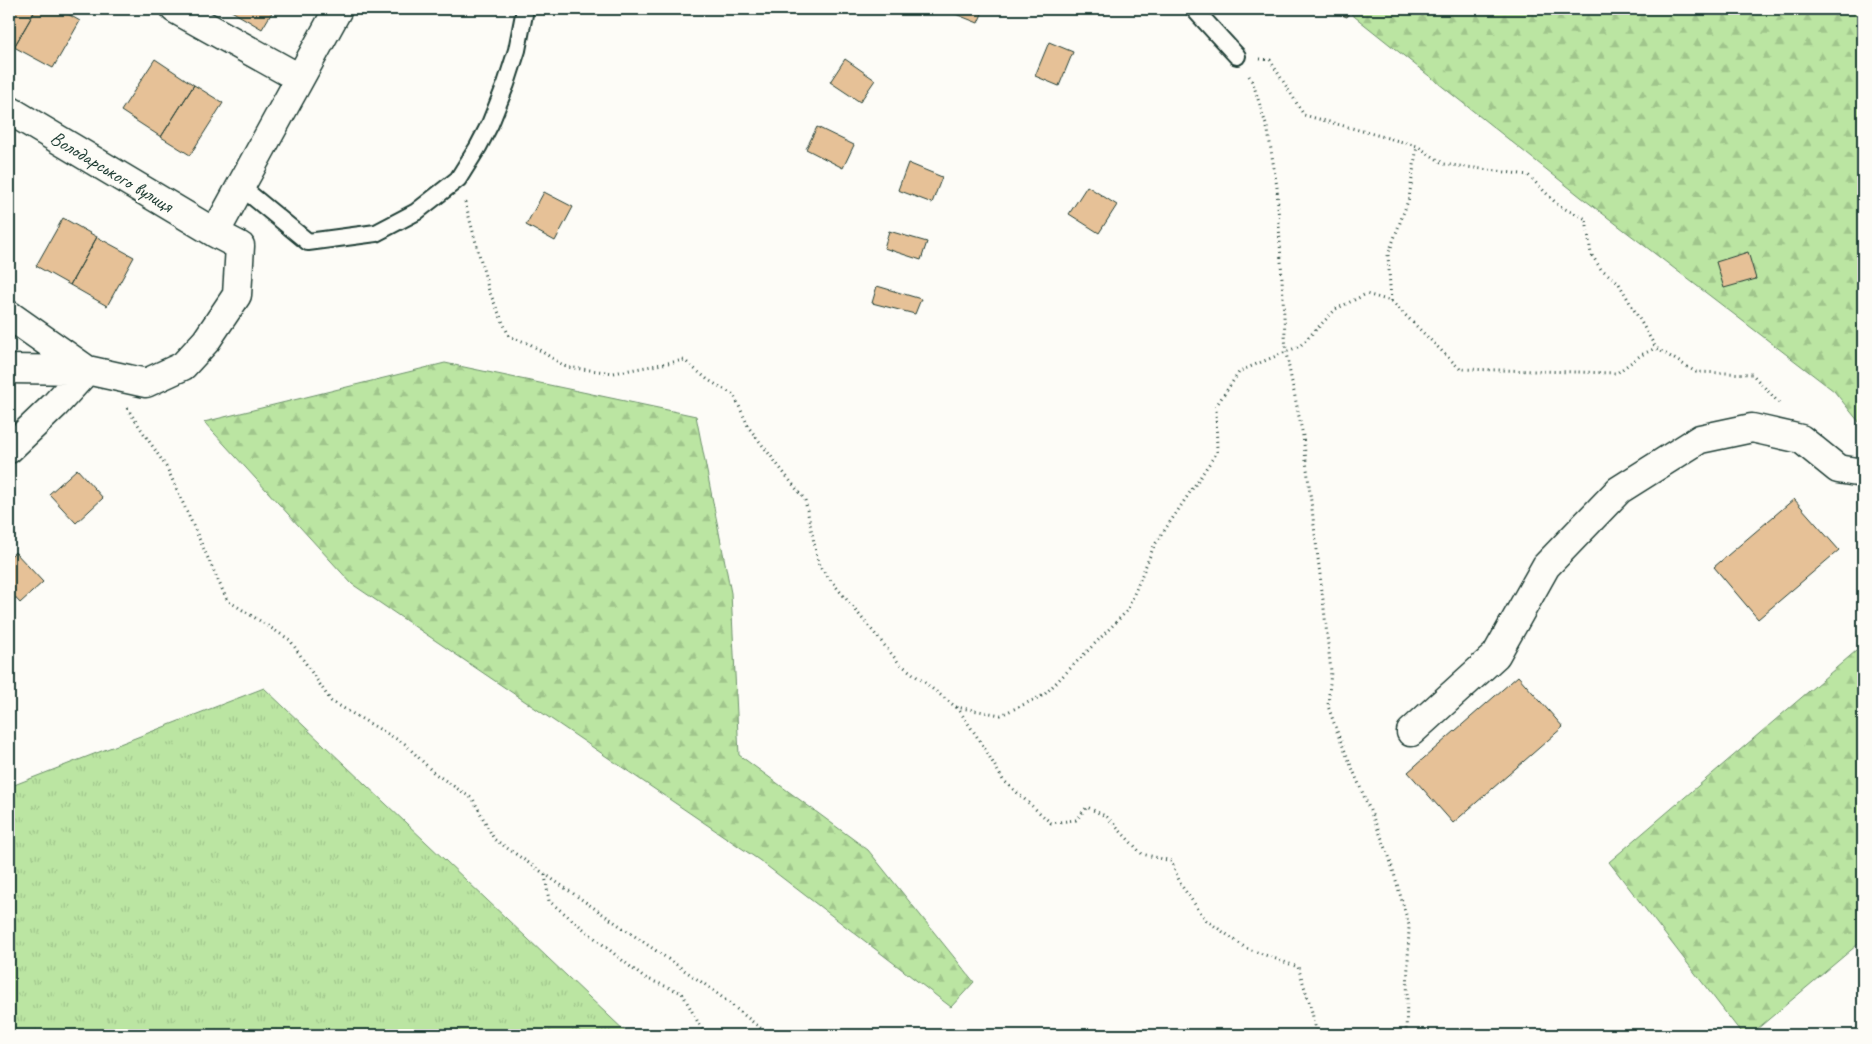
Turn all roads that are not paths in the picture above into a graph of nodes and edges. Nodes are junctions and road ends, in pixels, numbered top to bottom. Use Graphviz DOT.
graph roads {
  1 [pos="175,9"];
  2 [pos="338,9"];
  3 [pos="525,9"];
  4 [pos="1194,9"];
  5 [pos="1237,56"];
  6 [pos="299,78"];
  7 [pos="9,110"];
  8 [pos="240,186"];
  9 [pos="214,232"];
  10 [pos="9,315"];
  11 [pos="9,369"];
  12 [pos="87,370"];
  13 [pos="9,449"];
  14 [pos="1863,473"];
  15 [pos="1411,732"];
  1 -- 6 [label="street"];
  2 -- 6 [label="street"];
  3 -- 8 [label="lane"];
  4 -- 5 [label="lane"];
  6 -- 8 [label="street"];
  7 -- 9 [label="street, Володарського вулиця"];
  8 -- 9 [label="street"];
  9 -- 12 [label="street, Володарського вулиця"];
  10 -- 12 [label="street"];
  11 -- 12 [label="street"];
  12 -- 13 [label="street"];
  14 -- 15 [label="street"];
}
